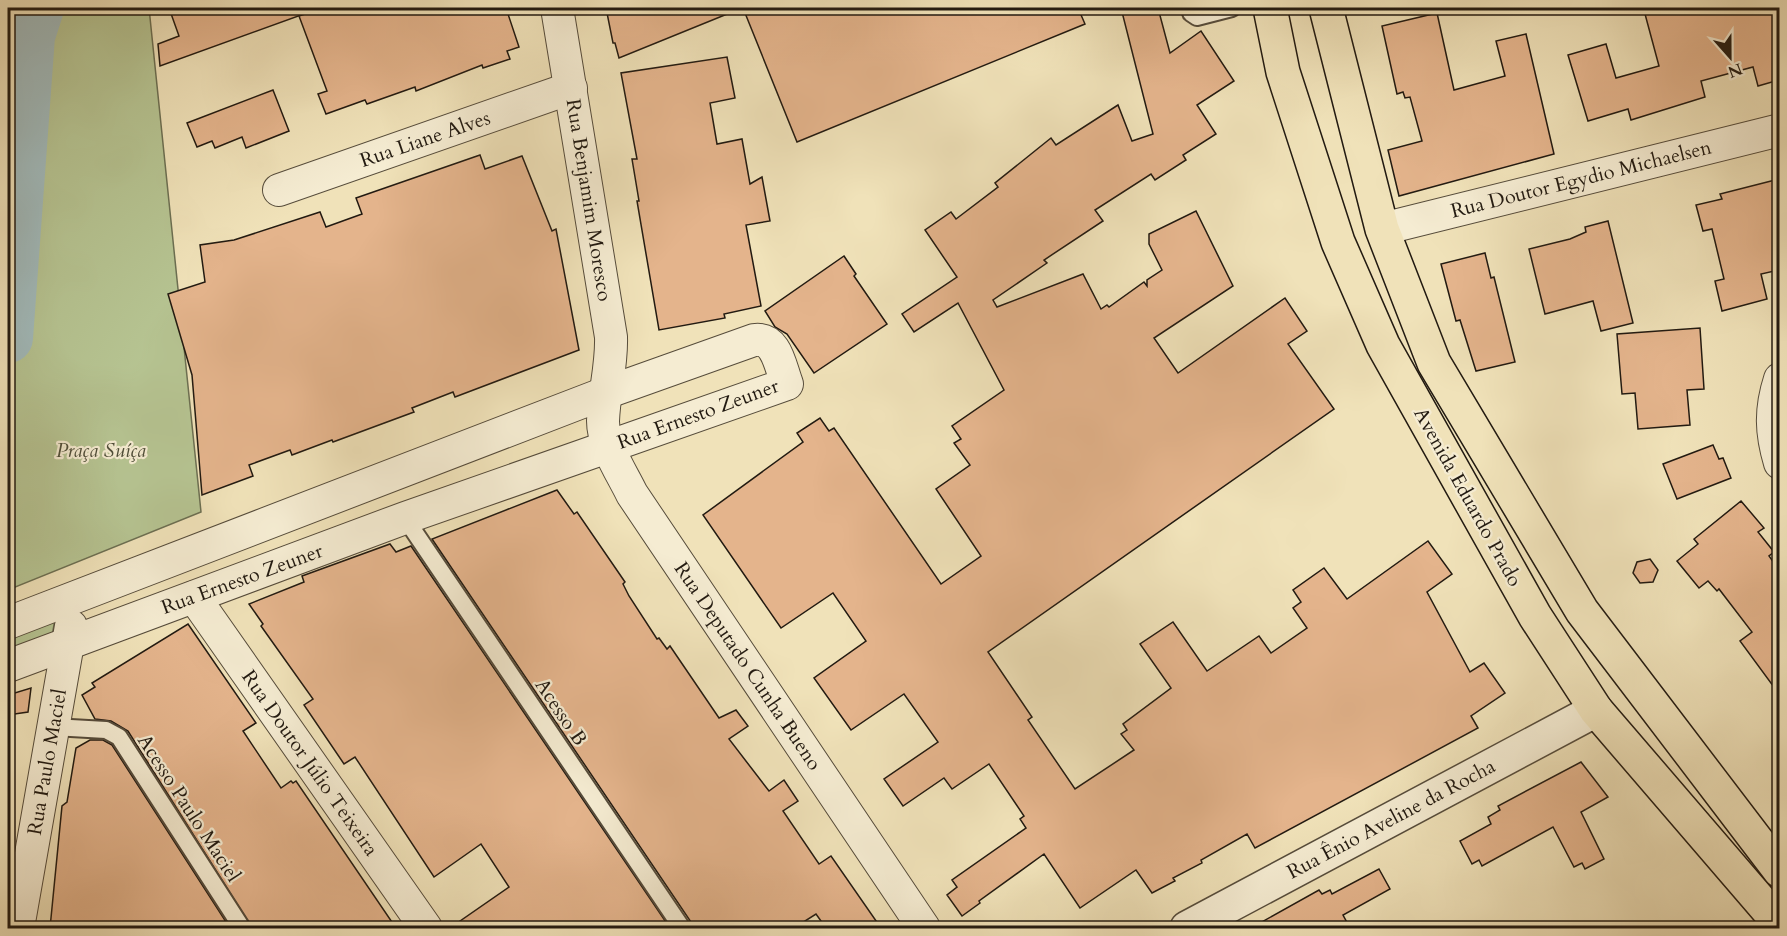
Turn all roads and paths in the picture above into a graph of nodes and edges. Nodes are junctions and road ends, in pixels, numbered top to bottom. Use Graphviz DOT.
graph roads {
  1 [pos="557,8"];
  2 [pos="1190,8"];
  3 [pos="1232,8"];
  4 [pos="1270,8"];
  5 [pos="1326,8"];
  6 [pos="571,88"];
  7 [pos="1779,130"];
  8 [pos="279,190"];
  9 [pos="1382,229"];
  10 [pos="1779,379"];
  11 [pos="608,392"];
  12 [pos="609,447"];
  13 [pos="1779,463"];
  14 [pos="405,518"];
  15 [pos="77,596"];
  16 [pos="194,597"];
  17 [pos="8,623"];
  18 [pos="68,644"];
  19 [pos="8,666"];
  20 [pos="1638,684"];
  21 [pos="1596,710"];
  22 [pos="53,727"];
  23 [pos="1710,780"];
  24 [pos="19,865"];
  25 [pos="1779,871"];
  26 [pos="16,895"];
  27 [pos="1779,924"];
  28 [pos="18,928"];
  29 [pos="242,928"];
  30 [pos="426,928"];
  31 [pos="682,928"];
  32 [pos="924,928"];
  33 [pos="1187,928"];
  1 -- 6 [label="street, Rua Benjamim Moresco"];
  2 -- 3 [label="lane"];
  4 -- 21 [label="main road, Avenida Eduardo Prado"];
  5 -- 9 [label="main road, Avenida Eduardo Prado"];
  6 -- 8 [label="street, Rua Liane Alves"];
  6 -- 11 [label="street, Rua Benjamim Moresco"];
  7 -- 9 [label="street, Rua Doutor Egydio Michaelsen"];
  9 -- 20 [label="main road, Avenida Eduardo Prado"];
  10 -- 13 [label="street"];
  11 -- 12 [label="street, Rua Deputado Cunha Bueno"];
  11 -- 12 [label="street, Rua Ernesto Zeuner"];
  11 -- 15 [label="street, Rua Ernesto Zeuner"];
  12 -- 14 [label="street, Rua Ernesto Zeuner"];
  12 -- 32 [label="street, Rua Deputado Cunha Bueno"];
  14 -- 16 [label="street, Rua Ernesto Zeuner"];
  14 -- 31 [label="lane, Acesso B"];
  15 -- 17 [label="street, Rua Ernesto Zeuner"];
  15 -- 18 [label="street, Rua Paulo Maciel"];
  16 -- 18 [label="street, Rua Ernesto Zeuner"];
  16 -- 30 [label="street, Rua Doutor Júlio Teixeira"];
  18 -- 19 [label="street, Rua Ernesto Zeuner"];
  18 -- 22 [label="street, Rua Paulo Maciel"];
  20 -- 21 [label="main road"];
  20 -- 23 [label="main road, Avenida Eduardo Prado"];
  21 -- 23 [label="main road"];
  21 -- 27 [label="main road, Avenida Eduardo Prado"];
  21 -- 33 [label="street, Rua Ênio Aveline da Rocha"];
  22 -- 24 [label="street, Rua Paulo Maciel"];
  22 -- 29 [label="lane, Acesso Paulo Maciel"];
  23 -- 25 [label="main road, Avenida Eduardo Prado"];
  24 -- 26 [label="street, Rua Paulo Maciel"];
  26 -- 28 [label="street, Rua Paulo Maciel"];
}
